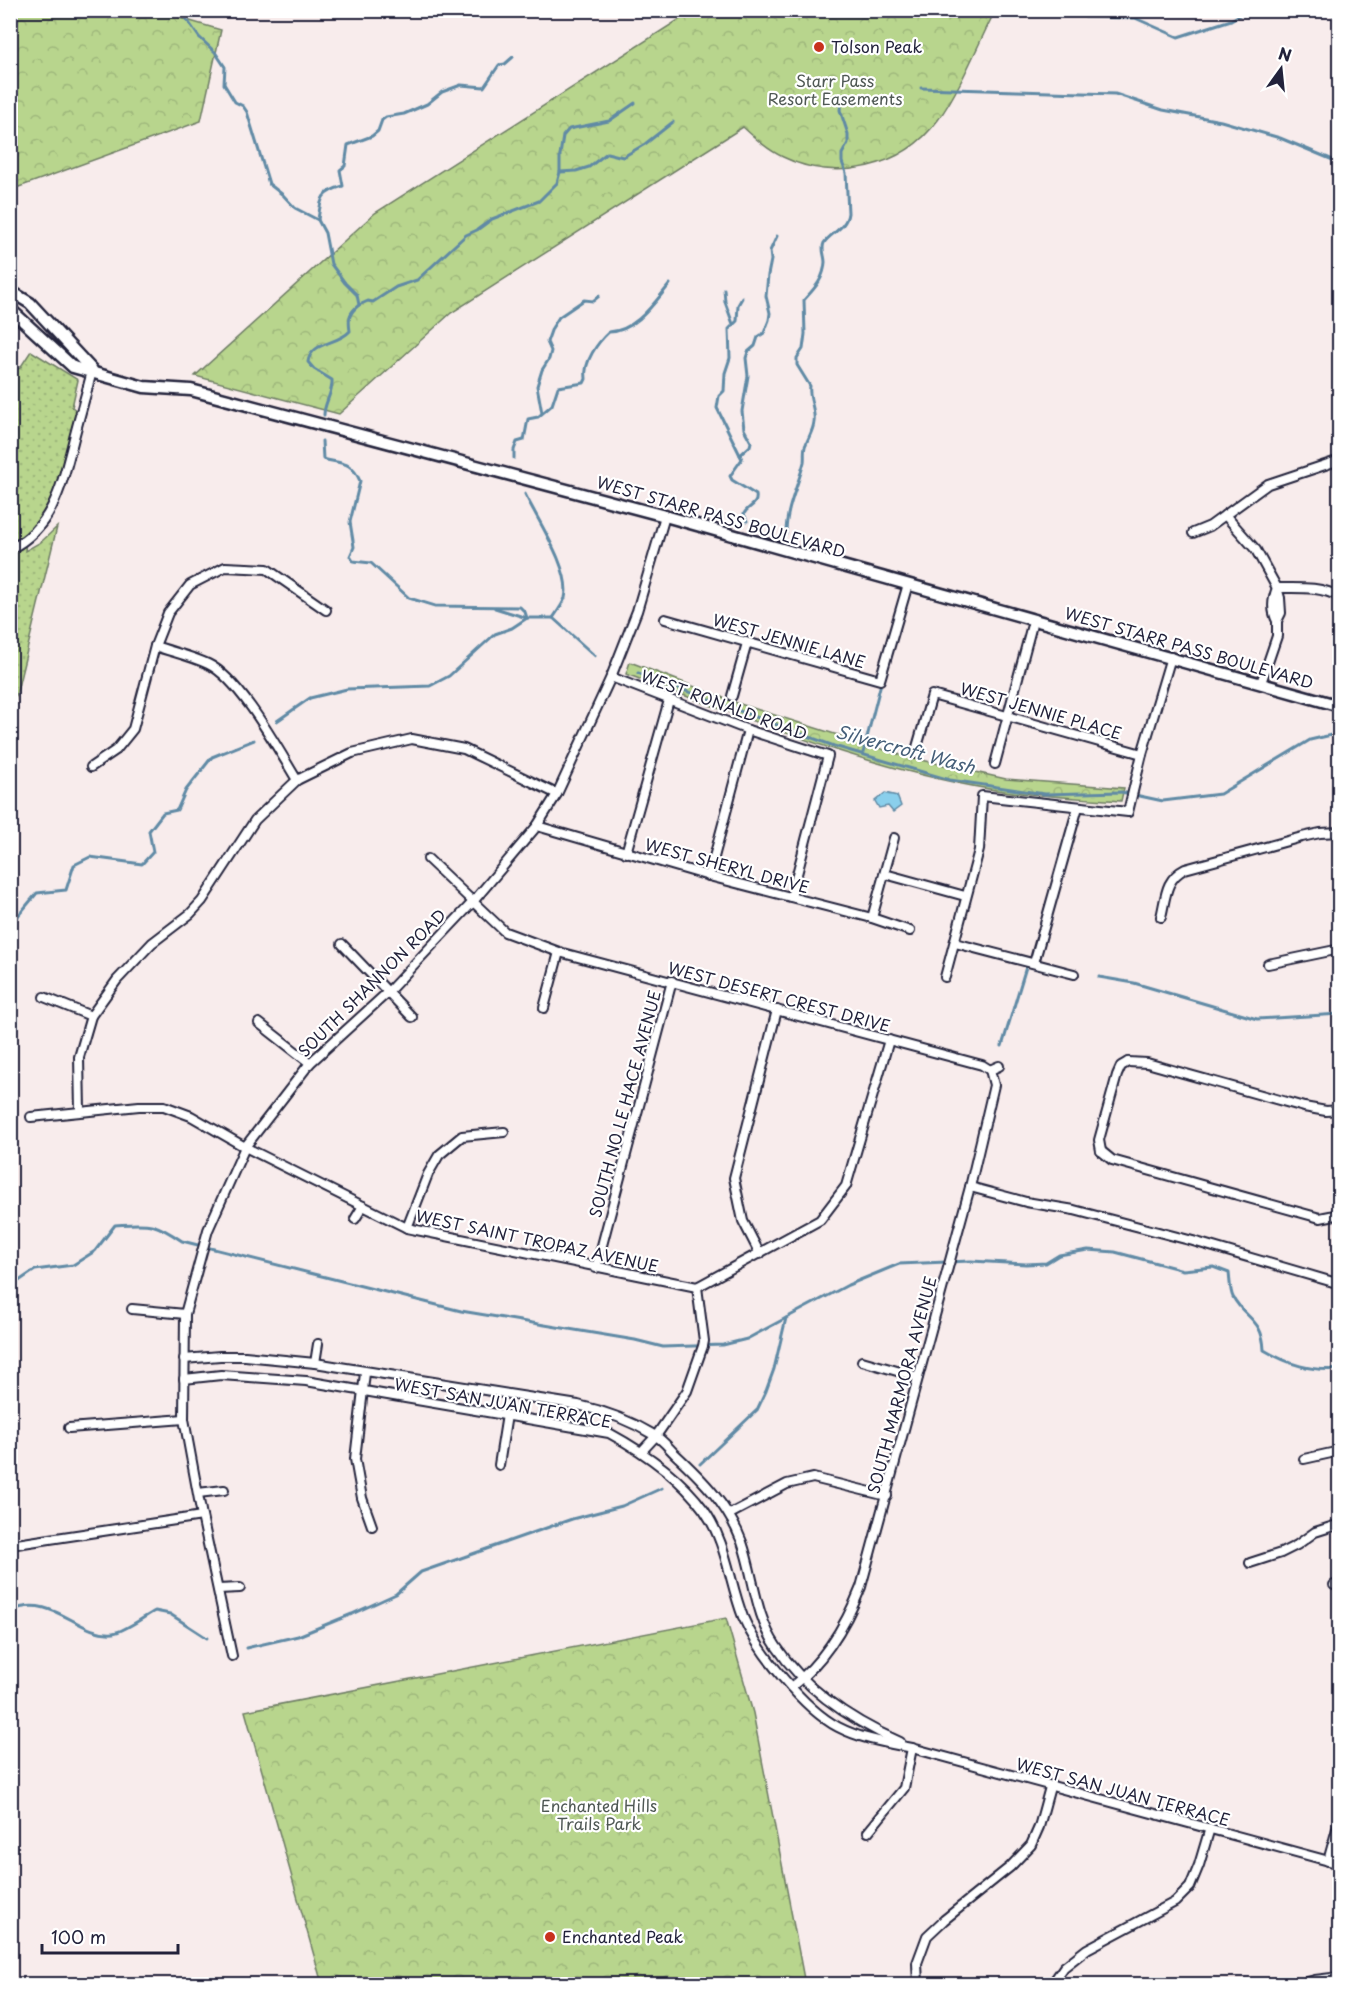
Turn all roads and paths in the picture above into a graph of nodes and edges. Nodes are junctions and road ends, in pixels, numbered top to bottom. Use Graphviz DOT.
graph roads {
  1 [pos="10,291"];
  2 [pos="10,309"];
  3 [pos="93,371"];
  4 [pos="1340,460"];
  5 [pos="665,516"];
  6 [pos="1225,516"];
  7 [pos="1193,533"];
  8 [pos="10,549"];
  9 [pos="908,584"];
  10 [pos="1277,588"];
  11 [pos="1340,597"];
  12 [pos="326,610"];
  13 [pos="665,619"];
  14 [pos="1033,621"];
  15 [pos="747,643"];
  16 [pos="155,646"];
  17 [pos="1171,657"];
  18 [pos="610,677"];
  19 [pos="1261,683"];
  20 [pos="732,696"];
  21 [pos="669,700"];
  22 [pos="1340,706"];
  23 [pos="1009,716"];
  24 [pos="748,729"];
  25 [pos="915,754"];
  26 [pos="1142,754"];
  27 [pos="995,764"];
  28 [pos="92,767"];
  29 [pos="297,780"];
  30 [pos="556,794"];
  31 [pos="1078,807"];
  32 [pos="537,826"];
  33 [pos="1340,832"];
  34 [pos="894,838"];
  35 [pos="626,854"];
  36 [pos="428,859"];
  37 [pos="885,874"];
  38 [pos="709,876"];
  39 [pos="965,896"];
  40 [pos="791,897"];
  41 [pos="472,903"];
  42 [pos="1161,917"];
  43 [pos="872,918"];
  44 [pos="910,931"];
  45 [pos="955,943"];
  46 [pos="342,944"];
  47 [pos="1340,949"];
  48 [pos="559,952"];
  49 [pos="1034,963"];
  50 [pos="1268,964"];
  51 [pos="1074,974"];
  52 [pos="945,977"];
  53 [pos="672,981"];
  54 [pos="388,992"];
  55 [pos="44,997"];
  56 [pos="544,1008"];
  57 [pos="777,1010"];
  58 [pos="90,1016"];
  59 [pos="412,1017"];
  60 [pos="260,1023"];
  61 [pos="889,1040"];
  62 [pos="310,1063"];
  63 [pos="999,1066"];
  64 [pos="990,1070"];
  65 [pos="1340,1110"];
  66 [pos="80,1112"];
  67 [pos="31,1117"];
  68 [pos="504,1132"];
  69 [pos="245,1147"];
  70 [pos="970,1187"];
  71 [pos="363,1206"];
  72 [pos="1340,1214"];
  73 [pos="355,1219"];
  74 [pos="407,1228"];
  75 [pos="760,1254"];
  76 [pos="596,1268"];
  77 [pos="1340,1284"];
  78 [pos="697,1287"];
  79 [pos="132,1309"];
  80 [pos="185,1314"];
  81 [pos="318,1344"];
  82 [pos="184,1359"];
  83 [pos="862,1361"];
  84 [pos="315,1363"];
  85 [pos="365,1372"];
  86 [pos="918,1377"];
  87 [pos="184,1379"];
  88 [pos="363,1392"];
  89 [pos="507,1415"];
  90 [pos="184,1419"];
  91 [pos="69,1428"];
  92 [pos="656,1436"];
  93 [pos="642,1451"];
  94 [pos="1340,1451"];
  95 [pos="1304,1459"];
  96 [pos="499,1466"];
  97 [pos="224,1490"];
  98 [pos="198,1494"];
  99 [pos="887,1496"];
  100 [pos="730,1514"];
  101 [pos="202,1516"];
  102 [pos="1340,1524"];
  103 [pos="372,1526"];
  104 [pos="10,1545"];
  105 [pos="1250,1563"];
  106 [pos="240,1588"];
  107 [pos="218,1589"];
  108 [pos="232,1656"];
  109 [pos="803,1678"];
  110 [pos="791,1687"];
  111 [pos="912,1748"];
  112 [pos="1050,1787"];
  113 [pos="1340,1818"];
  114 [pos="1210,1828"];
  115 [pos="868,1832"];
  116 [pos="1328,1861"];
  117 [pos="1340,1864"];
  118 [pos="1340,1977"];
  119 [pos="918,1984"];
  120 [pos="1052,1984"];
  121 [pos="1300,1984"];
  1 -- 3 [label="street, WEST STARR PASS BOULEVARD"];
  2 -- 3 [label="street, WEST STARR PASS BOULEVARD"];
  3 -- 5 [label="street, WEST STARR PASS BOULEVARD"];
  3 -- 8 [label="street"];
  4 -- 6 [label="street"];
  5 -- 9 [label="street, WEST STARR PASS BOULEVARD"];
  5 -- 18 [label="street, SOUTH SHANNON ROAD"];
  6 -- 7 [label="street"];
  6 -- 10 [label="street"];
  9 -- 14 [label="street, WEST STARR PASS BOULEVARD"];
  9 -- 15 [label="street, WEST JENNIE LANE"];
  10 -- 11 [label="street"];
  10 -- 19 [label="street"];
  12 -- 16 [label="street"];
  13 -- 15 [label="street, WEST JENNIE LANE"];
  14 -- 17 [label="street, WEST STARR PASS BOULEVARD"];
  14 -- 23 [label="street"];
  15 -- 20 [label="street"];
  16 -- 28 [label="street"];
  16 -- 29 [label="street"];
  17 -- 19 [label="street, WEST STARR PASS BOULEVARD"];
  17 -- 26 [label="street"];
  18 -- 21 [label="street, WEST RONALD ROAD"];
  18 -- 30 [label="street, SOUTH SHANNON ROAD"];
  19 -- 22 [label="street, WEST STARR PASS BOULEVARD"];
  21 -- 24 [label="street, WEST RONALD ROAD"];
  21 -- 35 [label="street"];
  23 -- 25 [label="street, WEST JENNIE PLACE"];
  23 -- 26 [label="street, WEST JENNIE PLACE"];
  23 -- 27 [label="street"];
  24 -- 38 [label="street"];
  24 -- 40 [label="street, WEST RONALD ROAD"];
  26 -- 31 [label="street"];
  29 -- 30 [label="street"];
  29 -- 58 [label="street"];
  30 -- 32 [label="street, SOUTH SHANNON ROAD"];
  31 -- 39 [label="street"];
  31 -- 49 [label="street"];
  32 -- 35 [label="street, WEST SHERYL DRIVE"];
  32 -- 41 [label="street, SOUTH SHANNON ROAD"];
  33 -- 42 [label="street"];
  34 -- 37 [label="street"];
  35 -- 38 [label="street, WEST SHERYL DRIVE"];
  36 -- 41 [label="street, WEST DESERT CREST DRIVE"];
  37 -- 39 [label="street"];
  37 -- 43 [label="street"];
  38 -- 40 [label="street, WEST SHERYL DRIVE"];
  39 -- 45 [label="street"];
  40 -- 43 [label="street, WEST SHERYL DRIVE"];
  41 -- 48 [label="street, WEST DESERT CREST DRIVE"];
  41 -- 54 [label="street, SOUTH SHANNON ROAD"];
  43 -- 44 [label="street, WEST SHERYL DRIVE"];
  45 -- 49 [label="street"];
  45 -- 52 [label="street"];
  46 -- 54 [label="street"];
  47 -- 50 [label="street"];
  48 -- 53 [label="street, WEST DESERT CREST DRIVE"];
  48 -- 56 [label="street"];
  49 -- 51 [label="street"];
  53 -- 57 [label="street, WEST DESERT CREST DRIVE"];
  53 -- 76 [label="street, SOUTH NO LE HACE AVENUE"];
  54 -- 59 [label="street"];
  54 -- 62 [label="street, SOUTH SHANNON ROAD"];
  55 -- 58 [label="street"];
  57 -- 61 [label="street, WEST DESERT CREST DRIVE"];
  57 -- 75 [label="street"];
  58 -- 66 [label="street"];
  60 -- 62 [label="street"];
  61 -- 64 [label="street, WEST DESERT CREST DRIVE"];
  61 -- 75 [label="street"];
  62 -- 69 [label="street, SOUTH SHANNON ROAD"];
  63 -- 64 [label="street"];
  64 -- 70 [label="street, SOUTH MARMORA AVENUE"];
  65 -- 72 [label="street"];
  66 -- 67 [label="street, WEST SAINT TROPAZ AVENUE"];
  66 -- 69 [label="street, WEST SAINT TROPAZ AVENUE"];
  68 -- 74 [label="street"];
  69 -- 71 [label="street, WEST SAINT TROPAZ AVENUE"];
  69 -- 80 [label="street, SOUTH SHANNON ROAD"];
  70 -- 77 [label="street"];
  70 -- 86 [label="street, SOUTH MARMORA AVENUE"];
  71 -- 73 [label="street"];
  71 -- 74 [label="street, WEST SAINT TROPAZ AVENUE"];
  74 -- 76 [label="street, WEST SAINT TROPAZ AVENUE"];
  75 -- 78 [label="street"];
  76 -- 78 [label="street, WEST SAINT TROPAZ AVENUE"];
  78 -- 92 [label="street"];
  79 -- 80 [label="street"];
  80 -- 82 [label="street, SOUTH SHANNON ROAD"];
  81 -- 84 [label="street"];
  82 -- 84 [label="street, WEST SAN JUAN TERRACE"];
  82 -- 87 [label="street, SOUTH SHANNON ROAD"];
  83 -- 86 [label="street"];
  84 -- 85 [label="street, WEST SAN JUAN TERRACE"];
  85 -- 88 [label="street"];
  85 -- 92 [label="street, WEST SAN JUAN TERRACE"];
  86 -- 99 [label="street, SOUTH MARMORA AVENUE"];
  87 -- 88 [label="street, WEST SAN JUAN TERRACE"];
  87 -- 90 [label="street, SOUTH SHANNON ROAD"];
  88 -- 89 [label="street, WEST SAN JUAN TERRACE"];
  88 -- 103 [label="street"];
  89 -- 93 [label="street, WEST SAN JUAN TERRACE"];
  89 -- 96 [label="street"];
  90 -- 91 [label="street"];
  90 -- 98 [label="street, SOUTH SHANNON ROAD"];
  92 -- 93 [label="street"];
  92 -- 100 [label="street, WEST SAN JUAN TERRACE"];
  93 -- 110 [label="street, WEST SAN JUAN TERRACE"];
  94 -- 95 [label="street"];
  97 -- 98 [label="street"];
  98 -- 101 [label="street, SOUTH SHANNON ROAD"];
  99 -- 100 [label="street"];
  99 -- 109 [label="street, SOUTH MARMORA AVENUE"];
  100 -- 109 [label="street, WEST SAN JUAN TERRACE"];
  101 -- 104 [label="street"];
  101 -- 107 [label="street, SOUTH SHANNON ROAD"];
  102 -- 105 [label="street"];
  106 -- 107 [label="street"];
  107 -- 108 [label="street, SOUTH SHANNON ROAD"];
  109 -- 110 [label="street, SOUTH MARMORA AVENUE"];
  109 -- 111 [label="street, WEST SAN JUAN TERRACE"];
  110 -- 111 [label="street, WEST SAN JUAN TERRACE"];
  111 -- 112 [label="street, WEST SAN JUAN TERRACE"];
  111 -- 115 [label="street"];
  112 -- 114 [label="street, WEST SAN JUAN TERRACE"];
  112 -- 119 [label="street"];
  113 -- 116 [label="street"];
  114 -- 116 [label="street, WEST SAN JUAN TERRACE"];
  114 -- 120 [label="street"];
  116 -- 117 [label="street, WEST SAN JUAN TERRACE"];
  118 -- 121 [label="street"];
}
